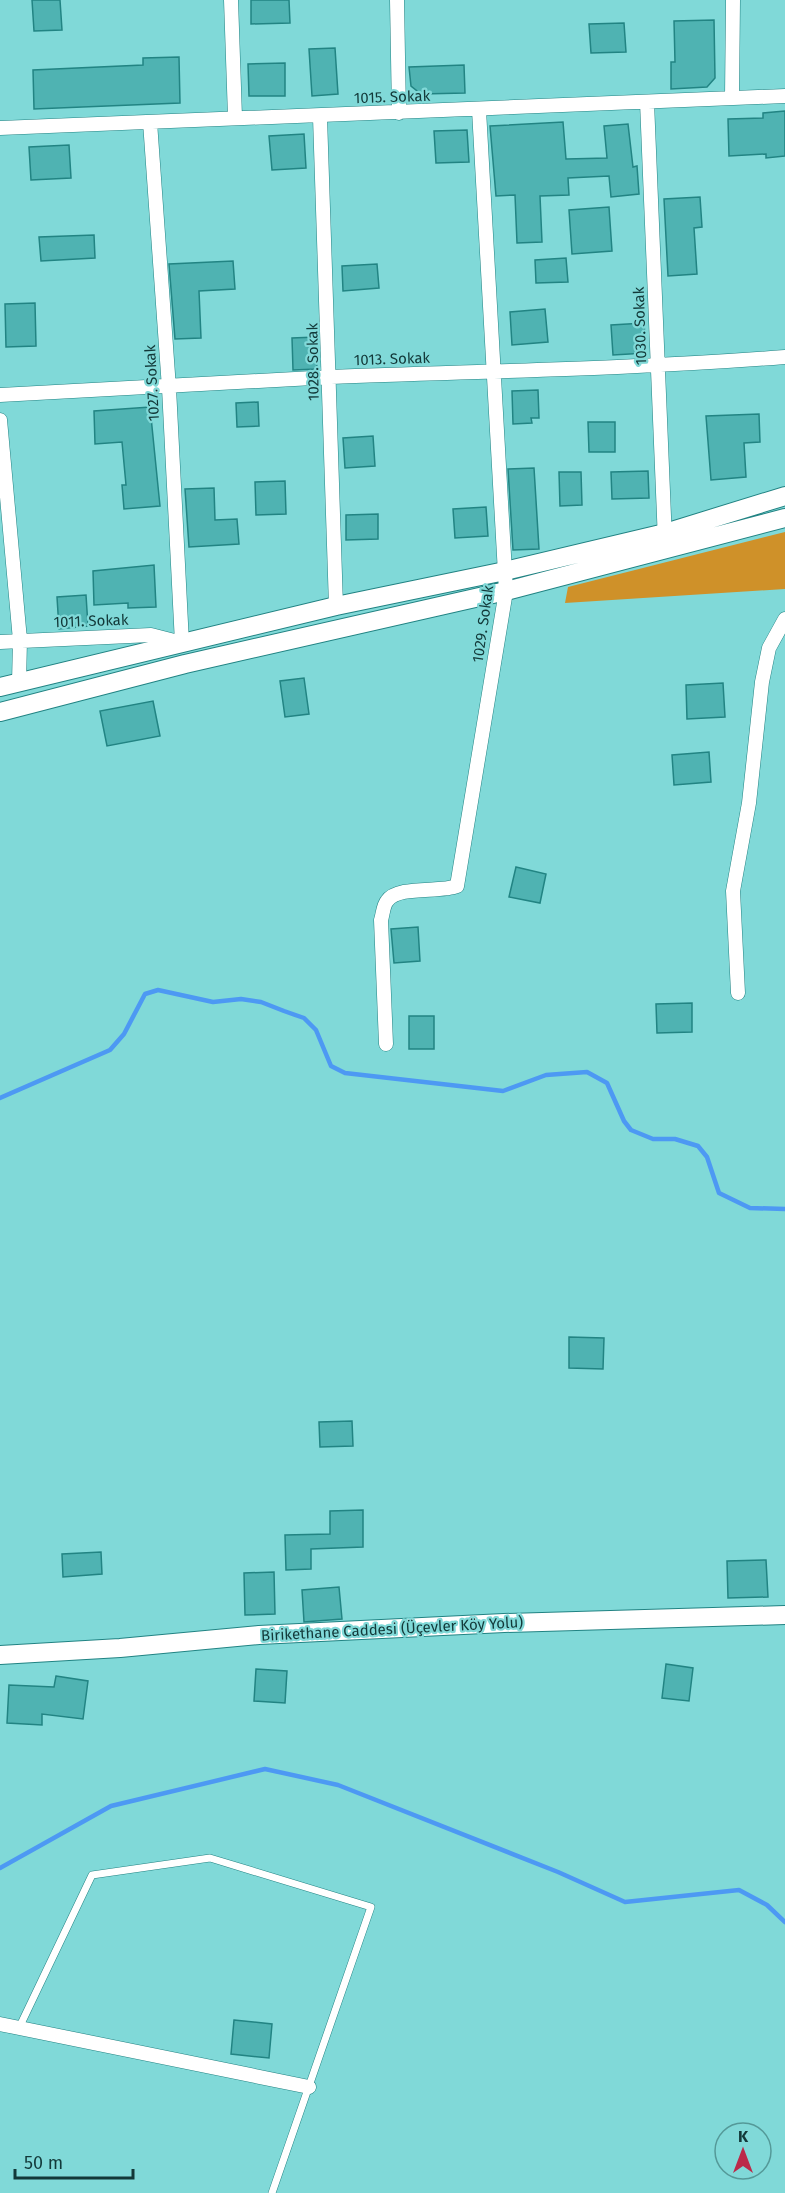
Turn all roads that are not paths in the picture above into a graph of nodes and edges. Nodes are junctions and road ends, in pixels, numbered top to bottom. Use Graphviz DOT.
graph roads {
  1 [pos="231,0"];
  2 [pos="396,0"];
  3 [pos="733,0"];
  4 [pos="785,96"];
  5 [pos="732,97"];
  6 [pos="647,102"];
  7 [pos="479,110"];
  8 [pos="399,113"];
  9 [pos="235,117"];
  10 [pos="320,117"];
  11 [pos="150,122"];
  12 [pos="0,128"];
  13 [pos="785,357"];
  14 [pos="658,367"];
  15 [pos="494,372"];
  16 [pos="329,378"];
  17 [pos="169,388"];
  18 [pos="0,395"];
  19 [pos="0,420"];
  20 [pos="785,496"];
  21 [pos="785,518"];
  22 [pos="665,541"];
  23 [pos="505,571"];
  24 [pos="506,591"];
  25 [pos="336,606"];
  26 [pos="785,620"];
  27 [pos="20,640"];
  28 [pos="0,642"];
  29 [pos="182,643"];
  30 [pos="19,683"];
  31 [pos="0,687"];
  32 [pos="0,712"];
  33 [pos="738,993"];
  34 [pos="386,1044"];
  35 [pos="785,1615"];
  36 [pos="0,1655"];
  37 [pos="0,2024"];
  38 [pos="20,2028"];
  39 [pos="309,2086"];
  40 [pos="272,2193"];
  1 -- 9 [label="street"];
  2 -- 8 [label="street"];
  3 -- 5 [label="street"];
  4 -- 5 [label="street, 1015. Sokak"];
  5 -- 6 [label="street, 1015. Sokak"];
  6 -- 7 [label="street, 1015. Sokak"];
  6 -- 14 [label="street, 1030. Sokak"];
  7 -- 8 [label="street, 1015. Sokak"];
  7 -- 15 [label="street, 1029. Sokak"];
  8 -- 10 [label="street, 1015. Sokak"];
  9 -- 10 [label="street, 1015. Sokak"];
  9 -- 11 [label="street, 1015. Sokak"];
  10 -- 16 [label="street, 1028. Sokak"];
  11 -- 12 [label="street, 1015. Sokak"];
  11 -- 17 [label="street, 1027. Sokak"];
  13 -- 14 [label="street, 1013. Sokak"];
  14 -- 15 [label="street, 1013. Sokak"];
  14 -- 22 [label="street, 1030. Sokak"];
  15 -- 16 [label="street, 1013. Sokak"];
  15 -- 23 [label="street, 1029. Sokak"];
  16 -- 17 [label="street, 1013. Sokak"];
  16 -- 25 [label="street, 1028. Sokak"];
  17 -- 18 [label="street, 1013. Sokak"];
  17 -- 29 [label="street, 1027. Sokak"];
  19 -- 27 [label="street"];
  20 -- 22 [label="street"];
  21 -- 22 [label="street"];
  22 -- 23 [label="street"];
  22 -- 24 [label="street"];
  23 -- 24 [label="street, 1029. Sokak"];
  23 -- 25 [label="street"];
  24 -- 32 [label="street"];
  24 -- 34 [label="street, 1029. Sokak"];
  25 -- 29 [label="street"];
  26 -- 33 [label="street"];
  27 -- 28 [label="street, 1011. Sokak"];
  27 -- 29 [label="street, 1011. Sokak"];
  27 -- 30 [label="street"];
  29 -- 30 [label="street"];
  30 -- 31 [label="street"];
  35 -- 36 [label="street, Birikethane Caddesi (Üçevler Köy Yolu)"];
  37 -- 38 [label="street"];
  38 -- 39 [label="street"];
  38 -- 39 [label="lane"];
  39 -- 40 [label="lane"];
}
